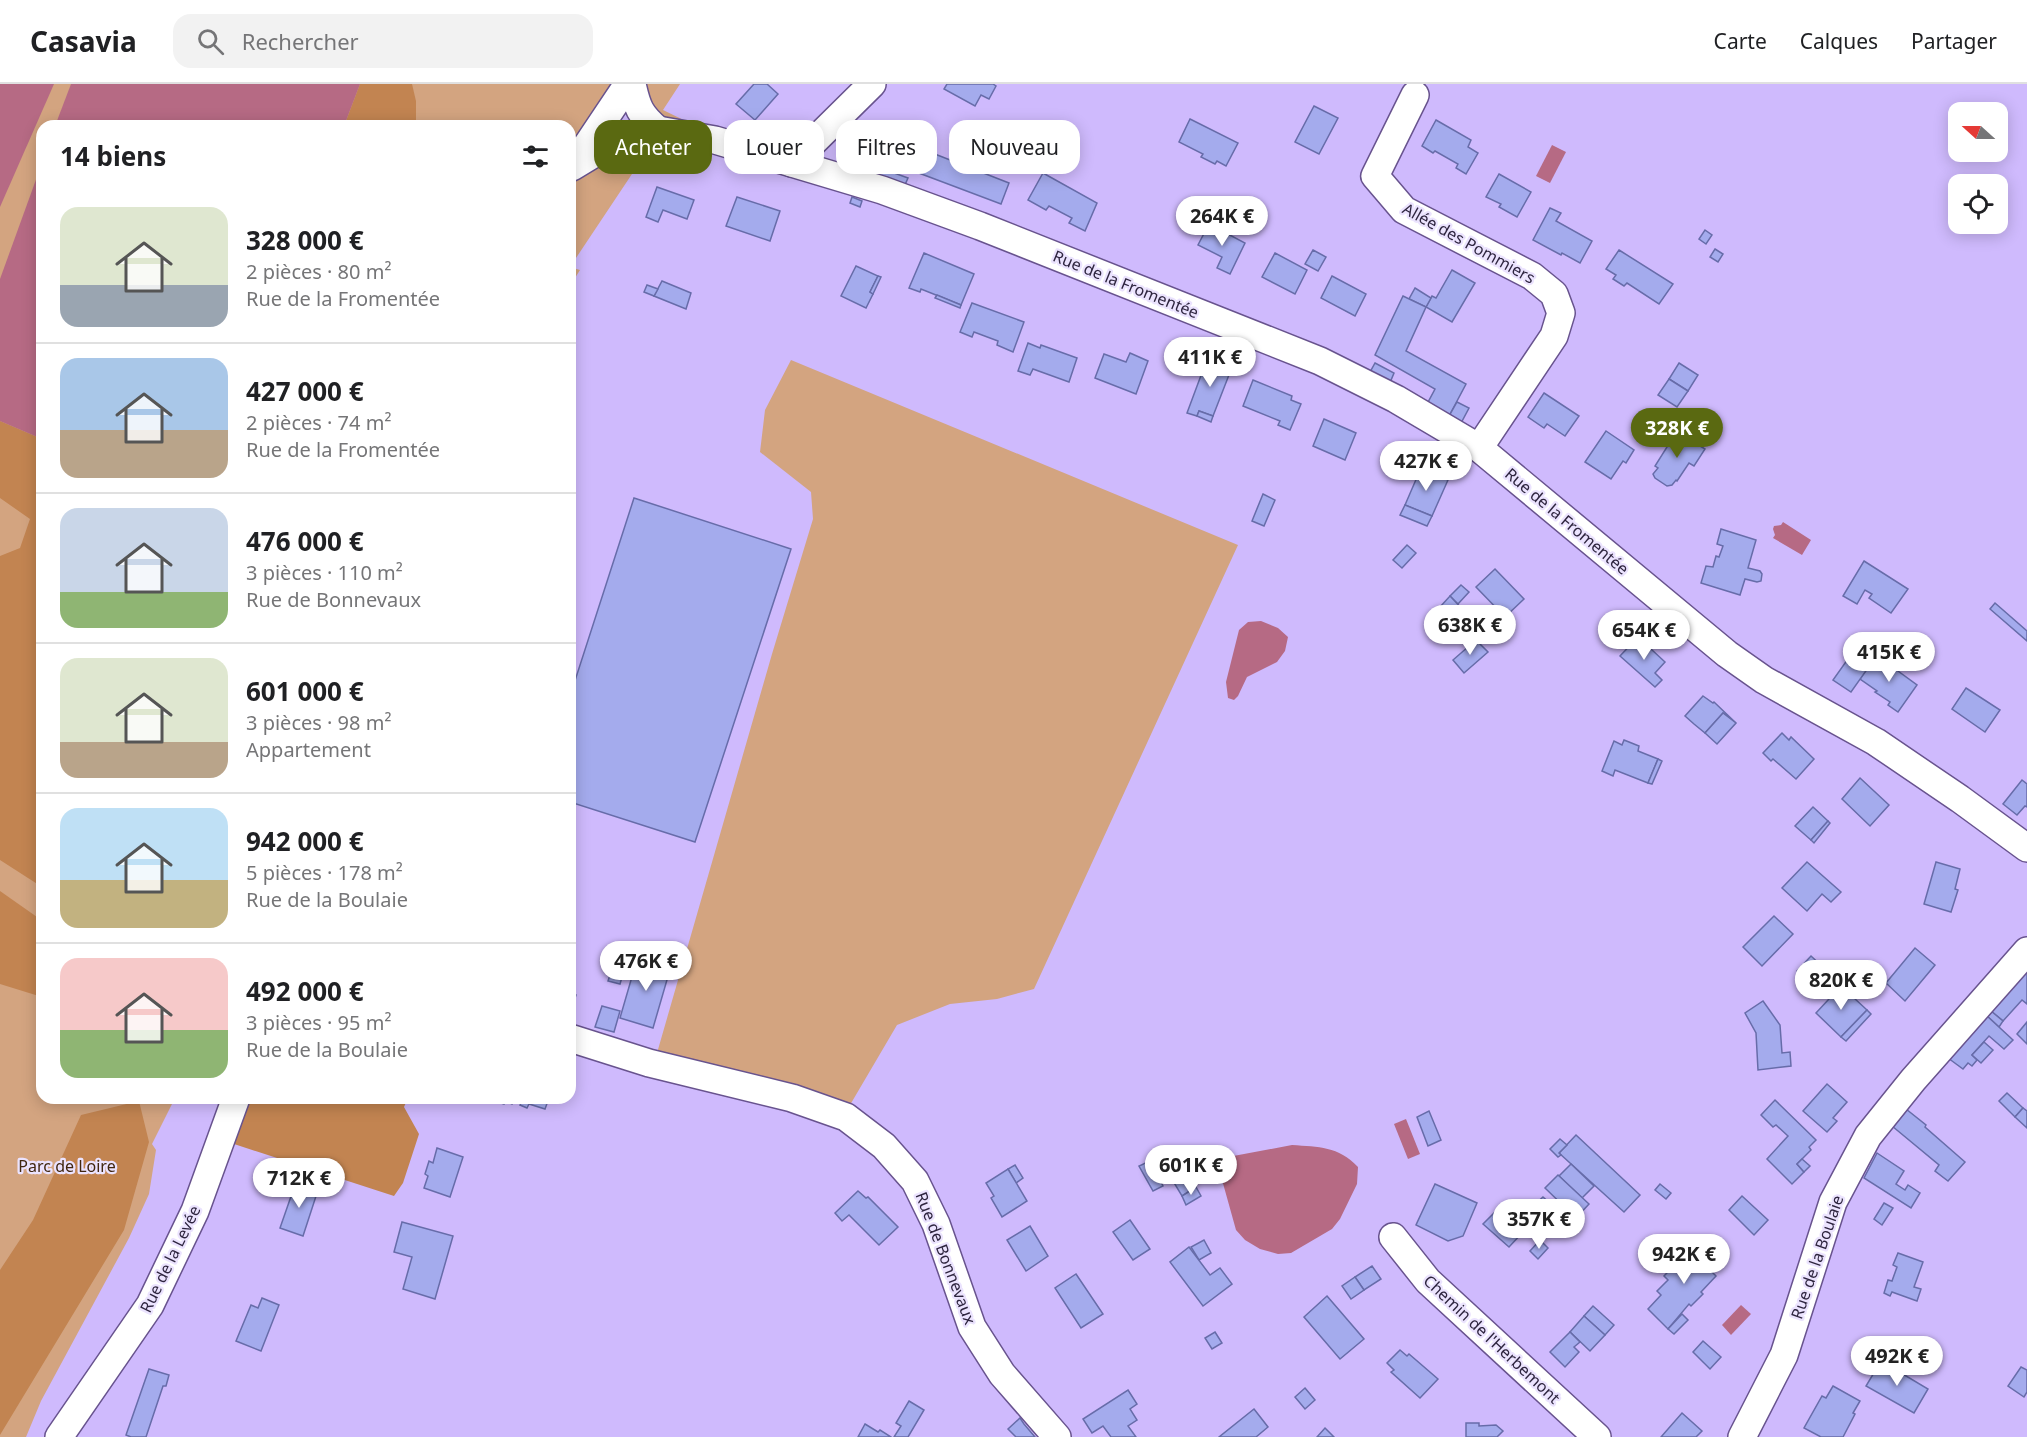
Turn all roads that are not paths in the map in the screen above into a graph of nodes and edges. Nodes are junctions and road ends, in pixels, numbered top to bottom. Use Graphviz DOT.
graph roads {
  1 [pos="630,84"];
  2 [pos="872,84"];
  3 [pos="1415,95"];
  4 [pos="646,120"];
  5 [pos="824,131"];
  6 [pos="594,154"];
  7 [pos="576,162"];
  8 [pos="576,166"];
  9 [pos="824,173"];
  10 [pos="1479,448"];
  11 [pos="2027,848"];
  12 [pos="2027,951"];
  13 [pos="576,1040"];
  14 [pos="234,1104"];
  15 [pos="1393,1237"];
  16 [pos="58,1437"];
  17 [pos="1057,1437"];
  18 [pos="1597,1437"];
  19 [pos="1743,1437"];
  1 -- 4 [label="street"];
  1 -- 7 [label="street"];
  2 -- 5 [label="street"];
  3 -- 10 [label="street, Allée des Pommiers"];
  6 -- 8 [label="street, Rue de la Fromentée"];
  9 -- 10 [label="street, Rue de la Fromentée"];
  10 -- 11 [label="street, Rue de la Fromentée"];
  12 -- 19 [label="street, Rue de la Boulaie"];
  13 -- 17 [label="street, Rue de Bonnevaux"];
  14 -- 16 [label="street, Rue de la Levée"];
  15 -- 18 [label="street, Chemin de l'Herbemont"];
}
